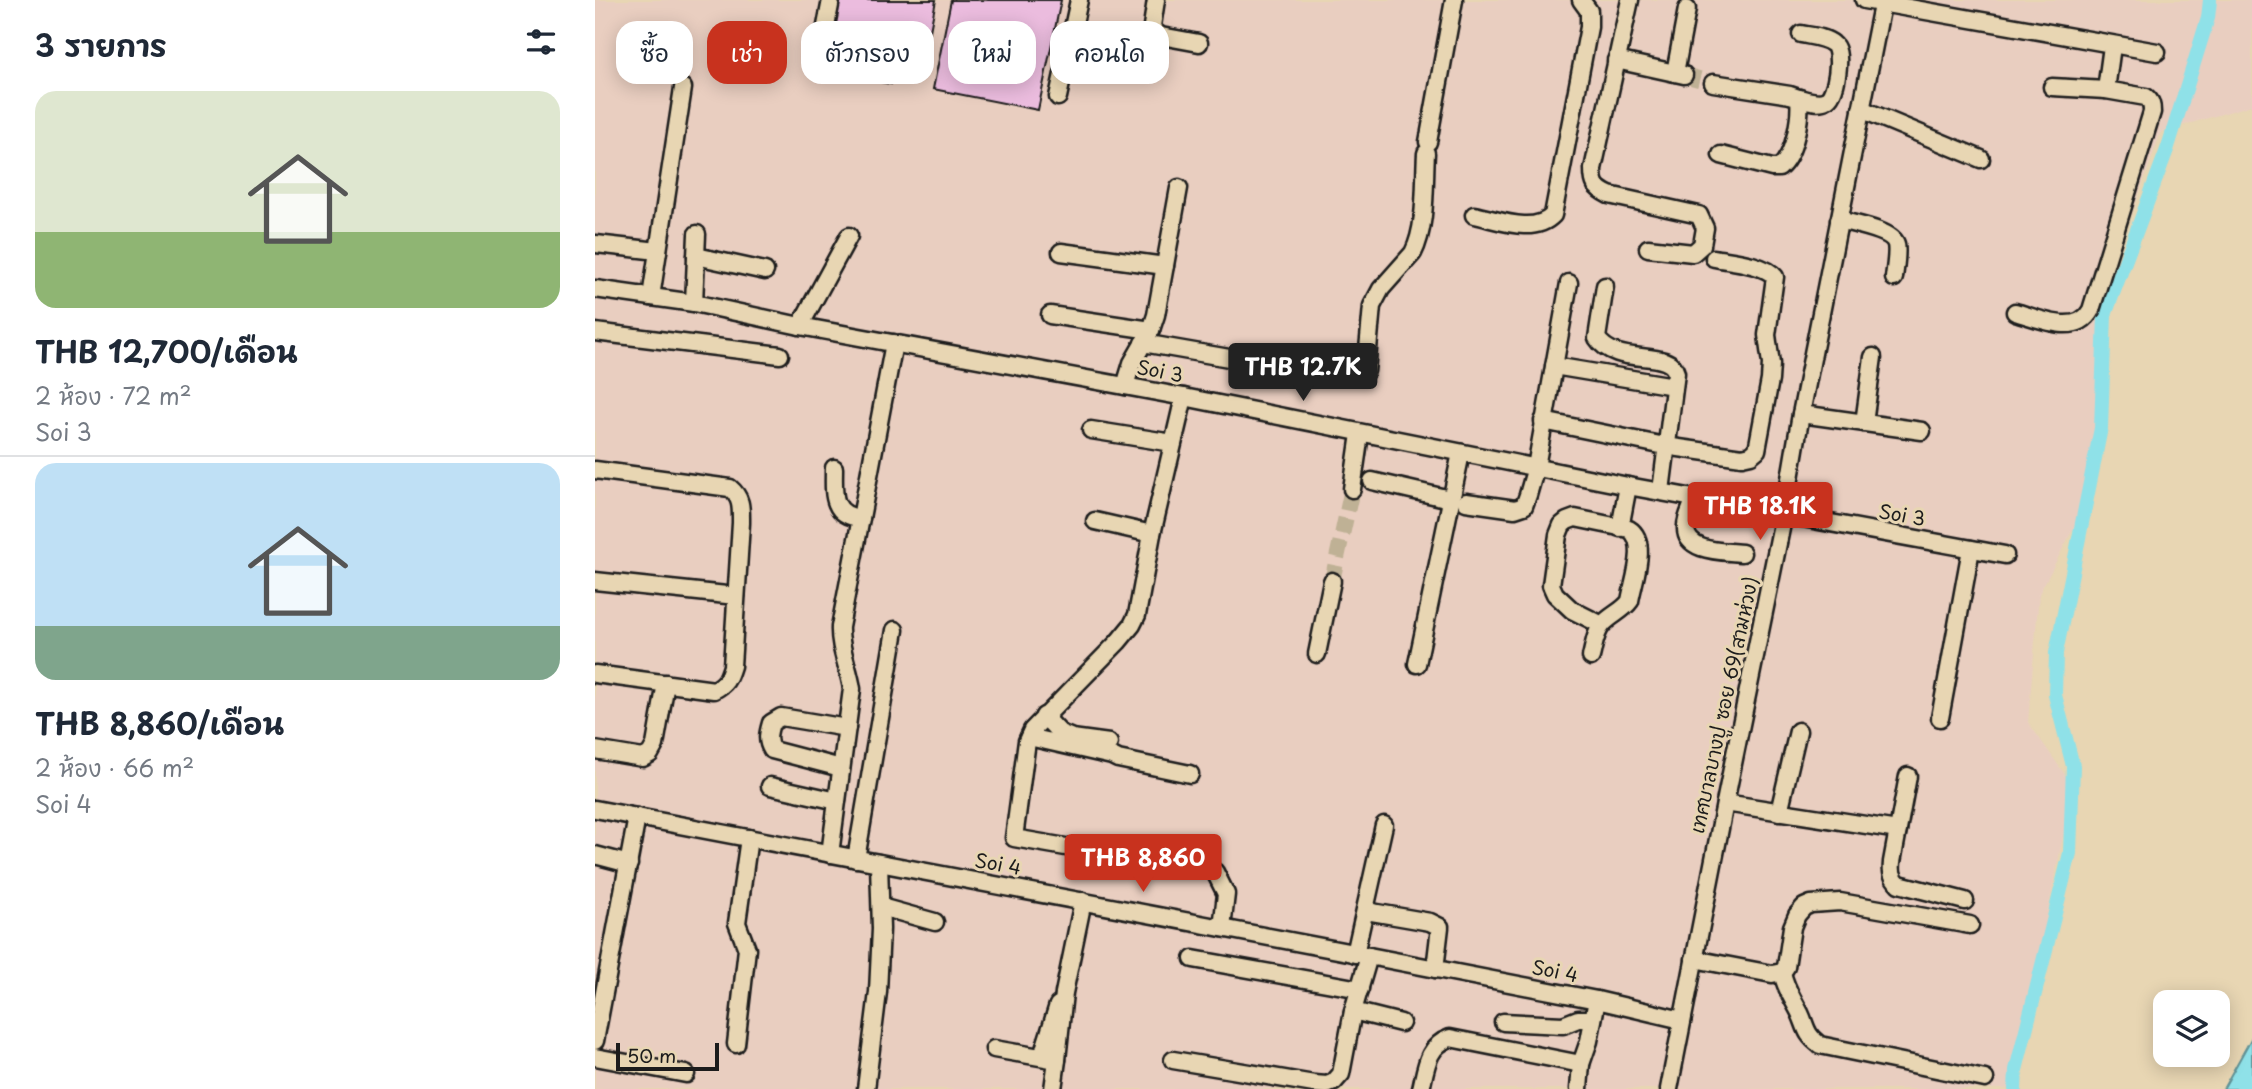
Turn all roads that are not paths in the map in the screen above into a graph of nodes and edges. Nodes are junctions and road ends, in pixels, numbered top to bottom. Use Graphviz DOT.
graph roads {
  1 [pos="831,0"];
  2 [pos="1079,0"];
  3 [pos="1156,0"];
  4 [pos="1454,0"];
  5 [pos="1581,0"];
  6 [pos="1630,0"];
  7 [pos="1864,0"];
  8 [pos="1883,2"];
  9 [pos="1687,9"];
  10 [pos="827,21"];
  11 [pos="1801,34"];
  12 [pos="1199,43"];
  13 [pos="2112,46"];
  14 [pos="2157,52"];
  15 [pos="1616,60"];
  16 [pos="1713,83"];
  17 [pos="2052,87"];
  18 [pos="683,88"];
  19 [pos="2106,90"];
  20 [pos="1058,97"];
  21 [pos="1799,98"];
  22 [pos="1861,109"];
  23 [pos="1721,155"];
  24 [pos="1981,159"];
  25 [pos="1179,187"];
  26 [pos="1475,215"];
  27 [pos="1839,220"];
  28 [pos="697,234"];
  29 [pos="849,236"];
  30 [pos="596,244"];
  31 [pos="1648,248"];
  32 [pos="658,251"];
  33 [pos="1061,252"];
  34 [pos="696,256"];
  35 [pos="1714,258"];
  36 [pos="1165,266"];
  37 [pos="765,271"];
  38 [pos="1894,278"];
  39 [pos="1569,283"];
  40 [pos="1605,286"];
  41 [pos="595,289"];
  42 [pos="651,297"];
  43 [pos="694,303"];
  44 [pos="2015,312"];
  45 [pos="1050,315"];
  46 [pos="800,326"];
  47 [pos="595,332"];
  48 [pos="1147,336"];
  49 [pos="894,343"];
  50 [pos="780,355"];
  51 [pos="1873,357"];
  52 [pos="1275,366"];
  53 [pos="1553,366"];
  54 [pos="1366,371"];
  55 [pos="1125,386"];
  56 [pos="1674,386"];
  57 [pos="1184,397"];
  58 [pos="1801,414"];
  59 [pos="1543,421"];
  60 [pos="1864,423"];
  61 [pos="1091,430"];
  62 [pos="1922,431"];
  63 [pos="1360,433"];
  64 [pos="1173,443"];
  65 [pos="1665,446"];
  66 [pos="1461,453"];
  67 [pos="834,467"];
  68 [pos="1536,467"];
  69 [pos="595,470"];
  70 [pos="1372,481"];
  71 [pos="1628,485"];
  72 [pos="1352,489"];
  73 [pos="1661,491"];
  74 [pos="1695,498"];
  75 [pos="1458,500"];
  76 [pos="1784,514"];
  77 [pos="861,518"];
  78 [pos="1095,521"];
  79 [pos="1620,528"];
  80 [pos="1152,534"];
  81 [pos="1971,549"];
  82 [pos="1742,553"];
  83 [pos="2005,555"];
  84 [pos="595,581"];
  85 [pos="1332,581"];
  86 [pos="736,596"];
  87 [pos="1602,625"];
  88 [pos="895,630"];
  89 [pos="1317,654"];
  90 [pos="1591,657"];
  91 [pos="1417,663"];
  92 [pos="595,674"];
  93 [pos="666,683"];
  94 [pos="1044,716"];
  95 [pos="1940,718"];
  96 [pos="847,728"];
  97 [pos="1798,731"];
  98 [pos="1029,737"];
  99 [pos="1109,743"];
  100 [pos="595,750"];
  101 [pos="841,768"];
  102 [pos="1190,774"];
  103 [pos="1908,776"];
  104 [pos="769,786"];
  105 [pos="837,801"];
  106 [pos="1725,803"];
  107 [pos="595,809"];
  108 [pos="1779,812"];
  109 [pos="637,817"];
  110 [pos="1384,825"];
  111 [pos="1898,830"];
  112 [pos="749,838"];
  113 [pos="830,853"];
  114 [pos="595,855"];
  115 [pos="856,859"];
  116 [pos="879,863"];
  117 [pos="629,864"];
  118 [pos="1175,866"];
  119 [pos="1215,872"];
  120 [pos="1083,901"];
  121 [pos="1965,901"];
  122 [pos="881,906"];
  123 [pos="1366,911"];
  124 [pos="935,922"];
  125 [pos="1970,925"];
  126 [pos="1221,928"];
  127 [pos="1362,955"];
  128 [pos="1193,959"];
  129 [pos="1694,959"];
  130 [pos="1435,969"];
  131 [pos="1782,972"];
  132 [pos="1360,989"];
  133 [pos="1597,1000"];
  134 [pos="1353,1010"];
  135 [pos="1593,1019"];
  136 [pos="1682,1020"];
  137 [pos="1503,1022"];
  138 [pos="1401,1023"];
  139 [pos="595,1041"];
  140 [pos="736,1044"];
  141 [pos="994,1049"];
  142 [pos="595,1057"];
  143 [pos="1049,1058"];
  144 [pos="1173,1060"];
  145 [pos="1581,1064"];
  146 [pos="686,1074"];
  147 [pos="1985,1079"];
  148 [pos="866,1089"];
  149 [pos="1053,1089"];
  150 [pos="1421,1089"];
  151 [pos="1579,1089"];
  152 [pos="1669,1089"];
  1 -- 10 [label="street"];
  2 -- 20 [label="street"];
  3 -- 12 [label="street"];
  4 -- 54 [label="street"];
  5 -- 26 [label="street"];
  6 -- 15 [label="street"];
  7 -- 8 [label="street"];
  8 -- 13 [label="street"];
  8 -- 22 [label="street, เทศบาลบางปู ซอย 69(สามห่วง)"];
  9 -- 15 [label="street"];
  11 -- 21 [label="street"];
  13 -- 14 [label="street"];
  13 -- 19 [label="street"];
  15 -- 31 [label="street"];
  16 -- 21 [label="street"];
  17 -- 19 [label="street"];
  18 -- 32 [label="street"];
  19 -- 44 [label="street"];
  21 -- 23 [label="street"];
  22 -- 24 [label="street"];
  22 -- 27 [label="street, เทศบาลบางปู ซอย 69(สามห่วง)"];
  25 -- 36 [label="street"];
  27 -- 38 [label="street"];
  27 -- 58 [label="street, เทศบาลบางปู ซอย 69(สามห่วง)"];
  28 -- 34 [label="street"];
  29 -- 46 [label="street"];
  30 -- 32 [label="street"];
  32 -- 42 [label="street"];
  33 -- 36 [label="street"];
  34 -- 37 [label="street"];
  34 -- 43 [label="street"];
  35 -- 65 [label="street"];
  36 -- 48 [label="street"];
  39 -- 53 [label="street"];
  40 -- 56 [label="street"];
  41 -- 42 [label="street, Soi 3"];
  42 -- 43 [label="street, Soi 3"];
  43 -- 46 [label="street, Soi 3"];
  45 -- 48 [label="street"];
  46 -- 49 [label="street, Soi 3"];
  47 -- 50 [label="street"];
  48 -- 52 [label="street"];
  48 -- 55 [label="street"];
  49 -- 55 [label="street, Soi 3"];
  49 -- 77 [label="street"];
  51 -- 60 [label="street"];
  53 -- 56 [label="street"];
  53 -- 59 [label="street"];
  55 -- 57 [label="street, Soi 3"];
  56 -- 65 [label="street"];
  57 -- 63 [label="street, Soi 3"];
  57 -- 64 [label="street"];
  58 -- 60 [label="street"];
  58 -- 76 [label="street, เทศบาลบางปู ซอย 69(สามห่วง)"];
  59 -- 65 [label="street"];
  59 -- 68 [label="street"];
  60 -- 62 [label="street"];
  61 -- 64 [label="street"];
  63 -- 66 [label="street, Soi 3"];
  63 -- 72 [label="street"];
  64 -- 80 [label="street"];
  65 -- 73 [label="street"];
  66 -- 68 [label="street, Soi 3"];
  66 -- 75 [label="street"];
  67 -- 77 [label="street"];
  68 -- 71 [label="street, Soi 3"];
  68 -- 75 [label="street"];
  69 -- 86 [label="street"];
  70 -- 75 [label="street"];
  71 -- 73 [label="street, Soi 3"];
  71 -- 79 [label="street"];
  73 -- 74 [label="street, Soi 3"];
  74 -- 76 [label="street, Soi 3"];
  74 -- 82 [label="street"];
  75 -- 91 [label="street"];
  76 -- 81 [label="street, Soi 3"];
  76 -- 106 [label="street, เทศบาลบางปู ซอย 69(สามห่วง)"];
  77 -- 96 [label="street"];
  78 -- 80 [label="street"];
  79 -- 87 [label="street"];
  79 -- 87 [label="street"];
  80 -- 94 [label="street"];
  81 -- 83 [label="street, Soi 3"];
  81 -- 95 [label="street"];
  84 -- 86 [label="street"];
  85 -- 89 [label="street"];
  86 -- 93 [label="street"];
  87 -- 90 [label="street"];
  88 -- 115 [label="street"];
  92 -- 93 [label="street"];
  93 -- 100 [label="street"];
  94 -- 98 [label="street"];
  94 -- 99 [label="street"];
  96 -- 101 [label="street"];
  96 -- 101 [label="street"];
  97 -- 108 [label="street"];
  98 -- 102 [label="street"];
  98 -- 118 [label="street"];
  101 -- 105 [label="street"];
  103 -- 111 [label="street"];
  104 -- 105 [label="street"];
  105 -- 113 [label="street"];
  106 -- 108 [label="street"];
  106 -- 129 [label="street, เทศบาลบางปู ซอย 69(สามห่วง)"];
  107 -- 109 [label="street, Soi 4"];
  108 -- 111 [label="street"];
  109 -- 112 [label="street, Soi 4"];
  109 -- 117 [label="street"];
  110 -- 123 [label="street"];
  111 -- 121 [label="street"];
  112 -- 113 [label="street, Soi 4"];
  112 -- 140 [label="street"];
  113 -- 115 [label="street, Soi 4"];
  114 -- 117 [label="street"];
  115 -- 116 [label="street, Soi 4"];
  116 -- 120 [label="street, Soi 4"];
  116 -- 122 [label="street"];
  117 -- 139 [label="street"];
  119 -- 126 [label="street"];
  120 -- 126 [label="street, Soi 4"];
  120 -- 143 [label="street"];
  122 -- 124 [label="street"];
  122 -- 148 [label="street"];
  123 -- 127 [label="street"];
  123 -- 130 [label="street"];
  125 -- 131 [label="street"];
  126 -- 127 [label="street, Soi 4"];
  127 -- 130 [label="street, Soi 4"];
  127 -- 132 [label="street"];
  128 -- 132 [label="street"];
  129 -- 131 [label="street"];
  129 -- 136 [label="street, เทศบาลบางปู ซอย 69(สามห่วง)"];
  130 -- 133 [label="street, Soi 4"];
  131 -- 147 [label="street"];
  132 -- 134 [label="street"];
  133 -- 135 [label="street"];
  133 -- 136 [label="street, Soi 4"];
  134 -- 138 [label="street"];
  134 -- 144 [label="street"];
  135 -- 137 [label="street"];
  135 -- 145 [label="street"];
  136 -- 152 [label="street, เทศบาลบางปู ซอย 69(สามห่วง)"];
  141 -- 143 [label="street"];
  142 -- 146 [label="street"];
  143 -- 149 [label="street"];
  145 -- 150 [label="street"];
  145 -- 151 [label="street"];
}
